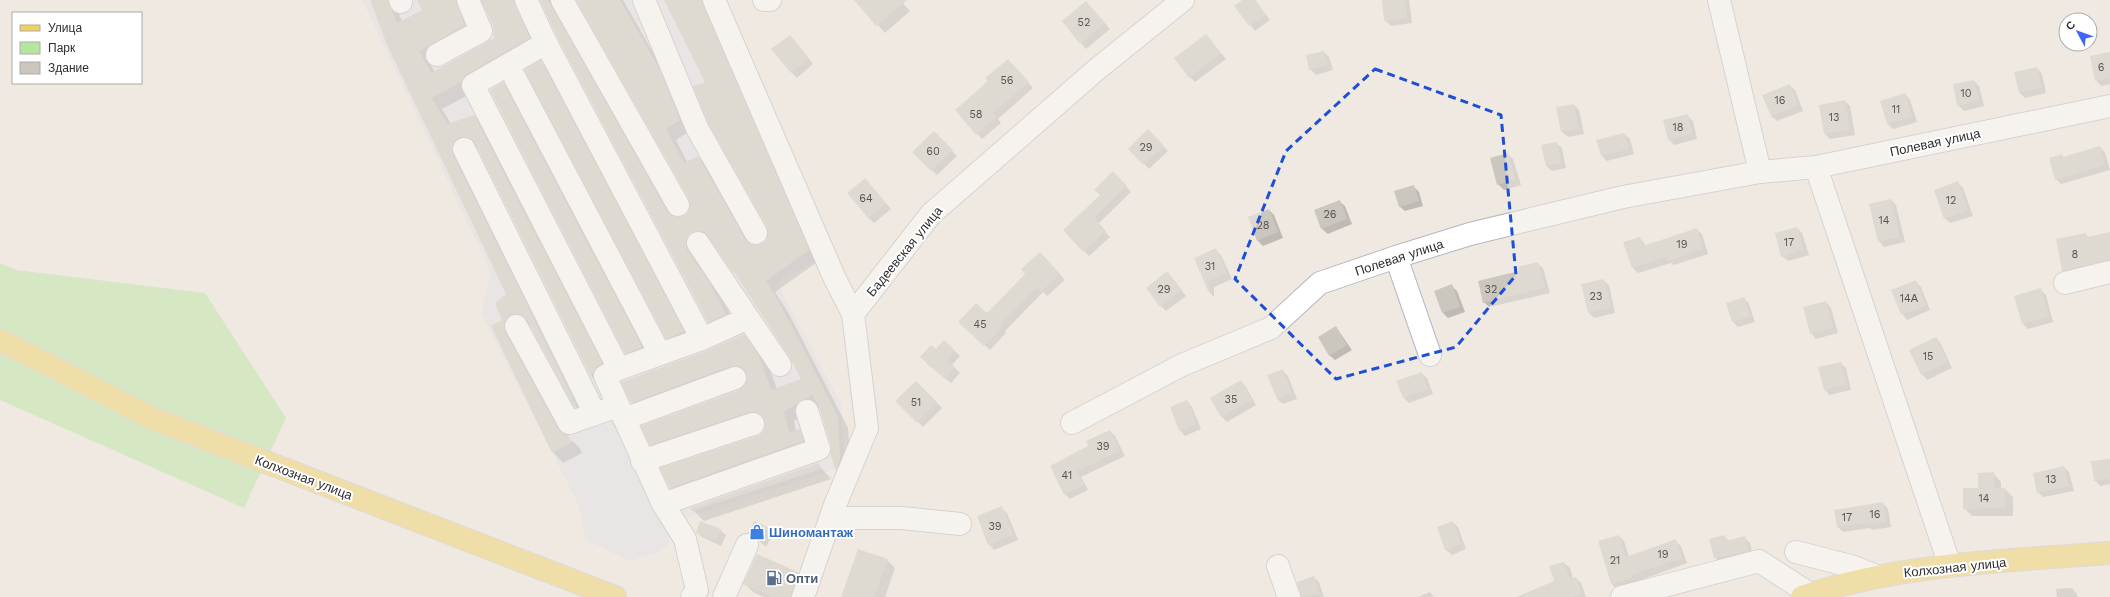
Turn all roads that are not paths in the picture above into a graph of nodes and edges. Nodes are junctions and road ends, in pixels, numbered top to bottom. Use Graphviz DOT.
graph roads {
  1 [pos="468,0"];
  2 [pos="555,0"];
  3 [pos="562,0"];
  4 [pos="644,0"];
  5 [pos="714,0"];
  6 [pos="764,0"];
  7 [pos="770,0"];
  8 [pos="1183,0"];
  9 [pos="1719,0"];
  10 [pos="529,6"];
  11 [pos="546,43"];
  12 [pos="437,55"];
  13 [pos="515,78"];
  14 [pos="2110,106"];
  15 [pos="464,150"];
  16 [pos="1816,167"];
  17 [pos="1760,172"];
  18 [pos="678,205"];
  19 [pos="756,233"];
  20 [pos="698,243"];
  21 [pos="1396,257"];
  22 [pos="2110,272"];
  23 [pos="2065,284"];
  24 [pos="853,314"];
  25 [pos="748,318"];
  26 [pos="516,326"];
  27 [pos="702,339"];
  28 [pos="0,340"];
  29 [pos="660,354"];
  30 [pos="1430,355"];
  31 [pos="780,365"];
  32 [pos="619,368"];
  33 [pos="735,378"];
  34 [pos="807,411"];
  35 [pos="621,412"];
  36 [pos="595,414"];
  37 [pos="1072,423"];
  38 [pos="753,424"];
  39 [pos="642,461"];
  40 [pos="663,504"];
  41 [pos="831,518"];
  42 [pos="960,524"];
  43 [pos="747,545"];
  44 [pos="1796,552"];
  45 [pos="2110,553"];
  46 [pos="1278,566"];
  47 [pos="1950,566"];
  48 [pos="1876,576"];
  49 [pos="700,595"];
  50 [pos="1806,596"];
  51 [pos="616,597"];
  52 [pos="724,597"];
  53 [pos="802,597"];
  54 [pos="1289,597"];
  55 [pos="1622,597"];
  1 -- 12 [label="street"];
  2 -- 10 [label="street"];
  3 -- 18 [label="street"];
  4 -- 19 [label="street"];
  5 -- 24 [label="street"];
  6 -- 7 [label="street"];
  8 -- 24 [label="street, Бадеевская улица"];
  9 -- 17 [label="street"];
  10 -- 11 [label="street"];
  11 -- 27 [label="street"];
  11 -- 32 [label="street"];
  13 -- 29 [label="street"];
  14 -- 16 [label="street, Полевая улица"];
  15 -- 36 [label="street"];
  16 -- 17 [label="street, Полевая улица"];
  16 -- 47 [label="street"];
  17 -- 21 [label="street, Полевая улица"];
  20 -- 25 [label="street"];
  21 -- 30 [label="street"];
  21 -- 37 [label="street, Полевая улица"];
  22 -- 23 [label="street"];
  24 -- 41 [label="street"];
  25 -- 27 [label="street"];
  25 -- 31 [label="street"];
  26 -- 36 [label="street"];
  27 -- 29 [label="street"];
  28 -- 51 [label="main road, Колхозная улица"];
  29 -- 32 [label="street"];
  32 -- 35 [label="street"];
  33 -- 35 [label="street"];
  34 -- 40 [label="street"];
  35 -- 36 [label="street"];
  35 -- 39 [label="street"];
  38 -- 39 [label="street"];
  39 -- 40 [label="street"];
  40 -- 49 [label="street"];
  41 -- 42 [label="street"];
  41 -- 53 [label="street"];
  43 -- 52 [label="street"];
  44 -- 48 [label="street"];
  45 -- 47 [label="main road, Колхозная улица"];
  46 -- 54 [label="street"];
  47 -- 48 [label="main road, Колхозная улица"];
  48 -- 50 [label="main road, Колхозная улица"];
  50 -- 55 [label="street"];
}
